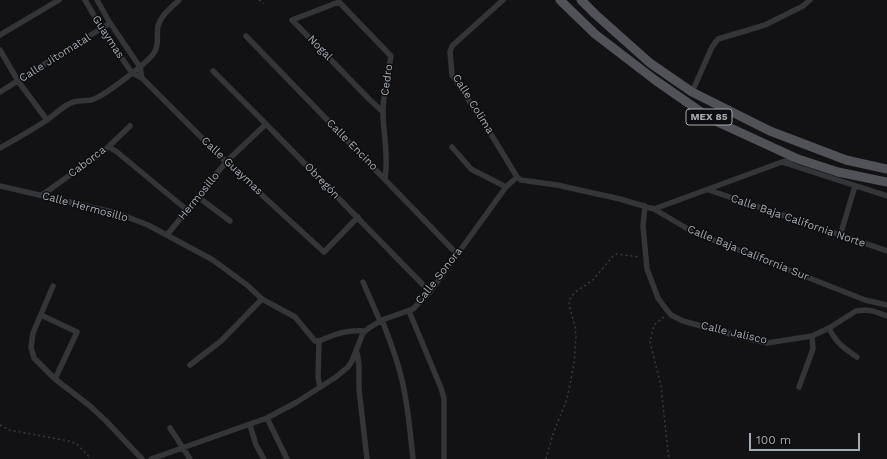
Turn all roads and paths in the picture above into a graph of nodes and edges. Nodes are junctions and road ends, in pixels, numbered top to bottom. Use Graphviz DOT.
graph roads {
  1 [pos="59,0"];
  2 [pos="85,0"];
  3 [pos="96,0"];
  4 [pos="179,0"];
  5 [pos="259,0"];
  6 [pos="503,0"];
  7 [pos="560,0"];
  8 [pos="581,0"];
  9 [pos="810,0"];
  10 [pos="340,2"];
  11 [pos="264,3"];
  12 [pos="110,23"];
  13 [pos="102,29"];
  14 [pos="0,36"];
  15 [pos="246,36"];
  16 [pos="0,50"];
  17 [pos="140,67"];
  18 [pos="213,71"];
  19 [pos="132,73"];
  20 [pos="142,78"];
  21 [pos="18,81"];
  22 [pos="0,92"];
  23 [pos="692,92"];
  24 [pos="383,112"];
  25 [pos="47,120"];
  26 [pos="266,124"];
  27 [pos="130,126"];
  28 [pos="109,146"];
  29 [pos="452,147"];
  30 [pos="0,148"];
  31 [pos="798,159"];
  32 [pos="226,162"];
  33 [pos="782,162"];
  34 [pos="887,169"];
  35 [pos="516,177"];
  36 [pos="385,178"];
  37 [pos="887,182"];
  38 [pos="0,186"];
  39 [pos="855,186"];
  40 [pos="506,187"];
  41 [pos="709,190"];
  42 [pos="42,195"];
  43 [pos="887,196"];
  44 [pos="198,197"];
  45 [pos="645,206"];
  46 [pos="654,209"];
  47 [pos="187,210"];
  48 [pos="358,217"];
  49 [pos="230,221"];
  50 [pos="167,235"];
  51 [pos="840,236"];
  52 [pos="887,251"];
  53 [pos="457,254"];
  54 [pos="646,258"];
  55 [pos="364,282"];
  56 [pos="53,286"];
  57 [pos="430,292"];
  58 [pos="262,299"];
  59 [pos="887,305"];
  60 [pos="409,311"];
  61 [pos="41,315"];
  62 [pos="671,315"];
  63 [pos="887,316"];
  64 [pos="381,320"];
  65 [pos="829,328"];
  66 [pos="366,331"];
  67 [pos="812,336"];
  68 [pos="317,341"];
  69 [pos="357,353"];
  70 [pos="857,357"];
  71 [pos="190,365"];
  72 [pos="55,379"];
  73 [pos="320,387"];
  74 [pos="799,387"];
  75 [pos="267,418"];
  76 [pos="0,424"];
  77 [pos="250,425"];
  78 [pos="170,428"];
  79 [pos="183,447"];
  80 [pos="91,459"];
  81 [pos="142,459"];
  82 [pos="151,459"];
  83 [pos="190,459"];
  84 [pos="264,459"];
  85 [pos="287,459"];
  86 [pos="367,459"];
  87 [pos="413,459"];
  88 [pos="444,459"];
  89 [pos="546,459"];
  90 [pos="669,459"];
  1 -- 14 [label="street"];
  2 -- 13 [label="street, Guaymas"];
  3 -- 12 [label="street, Guaymas"];
  4 -- 17 [label="street"];
  5 -- 11 [label="path"];
  6 -- 35 [label="street, Calle Colima"];
  7 -- 31 [label="main road, MEX 85"];
  8 -- 23 [label="main road, MEX 85"];
  9 -- 23 [label="street"];
  10 -- 24 [label="street, Cedro"];
  10 -- 24 [label="street, Nogal"];
  12 -- 13 [label="street, Calle Jitomatal"];
  12 -- 17 [label="street, Guaymas"];
  13 -- 19 [label="street, Guaymas"];
  13 -- 21 [label="street, Calle Jitomatal"];
  15 -- 36 [label="street, Calle Encino"];
  16 -- 21 [label="street"];
  17 -- 19 [label="street"];
  17 -- 20 [label="street"];
  18 -- 26 [label="street, Obregón"];
  19 -- 20 [label="street, Calle Guaymas"];
  19 -- 25 [label="street"];
  20 -- 32 [label="street, Calle Guaymas"];
  21 -- 22 [label="street, Calle Jitomatal"];
  21 -- 25 [label="street"];
  23 -- 34 [label="main road, MEX 85"];
  24 -- 36 [label="street, Cedro"];
  25 -- 30 [label="street"];
  26 -- 32 [label="street, Hermosillo"];
  26 -- 48 [label="street, Obregón"];
  27 -- 28 [label="street, Caborca"];
  28 -- 42 [label="street, Caborca"];
  28 -- 47 [label="street"];
  29 -- 40 [label="street"];
  31 -- 33 [label="street"];
  31 -- 37 [label="main road, MEX 85"];
  32 -- 44 [label="street, Hermosillo"];
  32 -- 48 [label="street, Calle Guaymas"];
  33 -- 39 [label="street"];
  33 -- 41 [label="street"];
  35 -- 40 [label="street, Calle Sonora"];
  35 -- 45 [label="street, Calle Baja California Sur"];
  36 -- 53 [label="street, Calle Encino"];
  38 -- 42 [label="street, Calle Hermosillo"];
  39 -- 43 [label="street"];
  39 -- 51 [label="street"];
  40 -- 53 [label="street, Calle Sonora"];
  41 -- 46 [label="street"];
  41 -- 51 [label="street, Calle Baja California Norte"];
  42 -- 50 [label="street, Calle Hermosillo"];
  44 -- 47 [label="street, Hermosillo"];
  44 -- 49 [label="street"];
  45 -- 46 [label="street, Calle Baja California Sur"];
  45 -- 54 [label="street"];
  46 -- 59 [label="street, Calle Baja California Sur"];
  47 -- 50 [label="street, Hermosillo"];
  48 -- 57 [label="street, Obregón"];
  50 -- 58 [label="street, Calle Hermosillo"];
  51 -- 52 [label="street, Calle Baja California Norte"];
  53 -- 57 [label="street, Calle Sonora"];
  54 -- 62 [label="street"];
  54 -- 89 [label="path"];
  55 -- 64 [label="street"];
  56 -- 61 [label="street"];
  57 -- 60 [label="street, Calle Sonora"];
  58 -- 68 [label="street, Calle Hermosillo"];
  58 -- 71 [label="street"];
  60 -- 64 [label="street, Calle Sonora"];
  60 -- 88 [label="street"];
  61 -- 72 [label="street"];
  61 -- 72 [label="street"];
  62 -- 67 [label="street, Calle Jalisco"];
  62 -- 90 [label="path"];
  63 -- 65 [label="street, Calle Jalisco"];
  64 -- 66 [label="street, Calle Sonora"];
  64 -- 87 [label="street"];
  65 -- 67 [label="street, Calle Jalisco"];
  65 -- 70 [label="street"];
  66 -- 68 [label="street"];
  66 -- 69 [label="street"];
  67 -- 74 [label="street"];
  68 -- 73 [label="street"];
  69 -- 73 [label="street"];
  69 -- 86 [label="street"];
  72 -- 81 [label="street"];
  73 -- 75 [label="street"];
  75 -- 77 [label="street"];
  75 -- 85 [label="street"];
  76 -- 80 [label="path"];
  77 -- 79 [label="street"];
  77 -- 84 [label="street"];
  78 -- 79 [label="street"];
  79 -- 82 [label="street"];
  79 -- 83 [label="street"];
}
